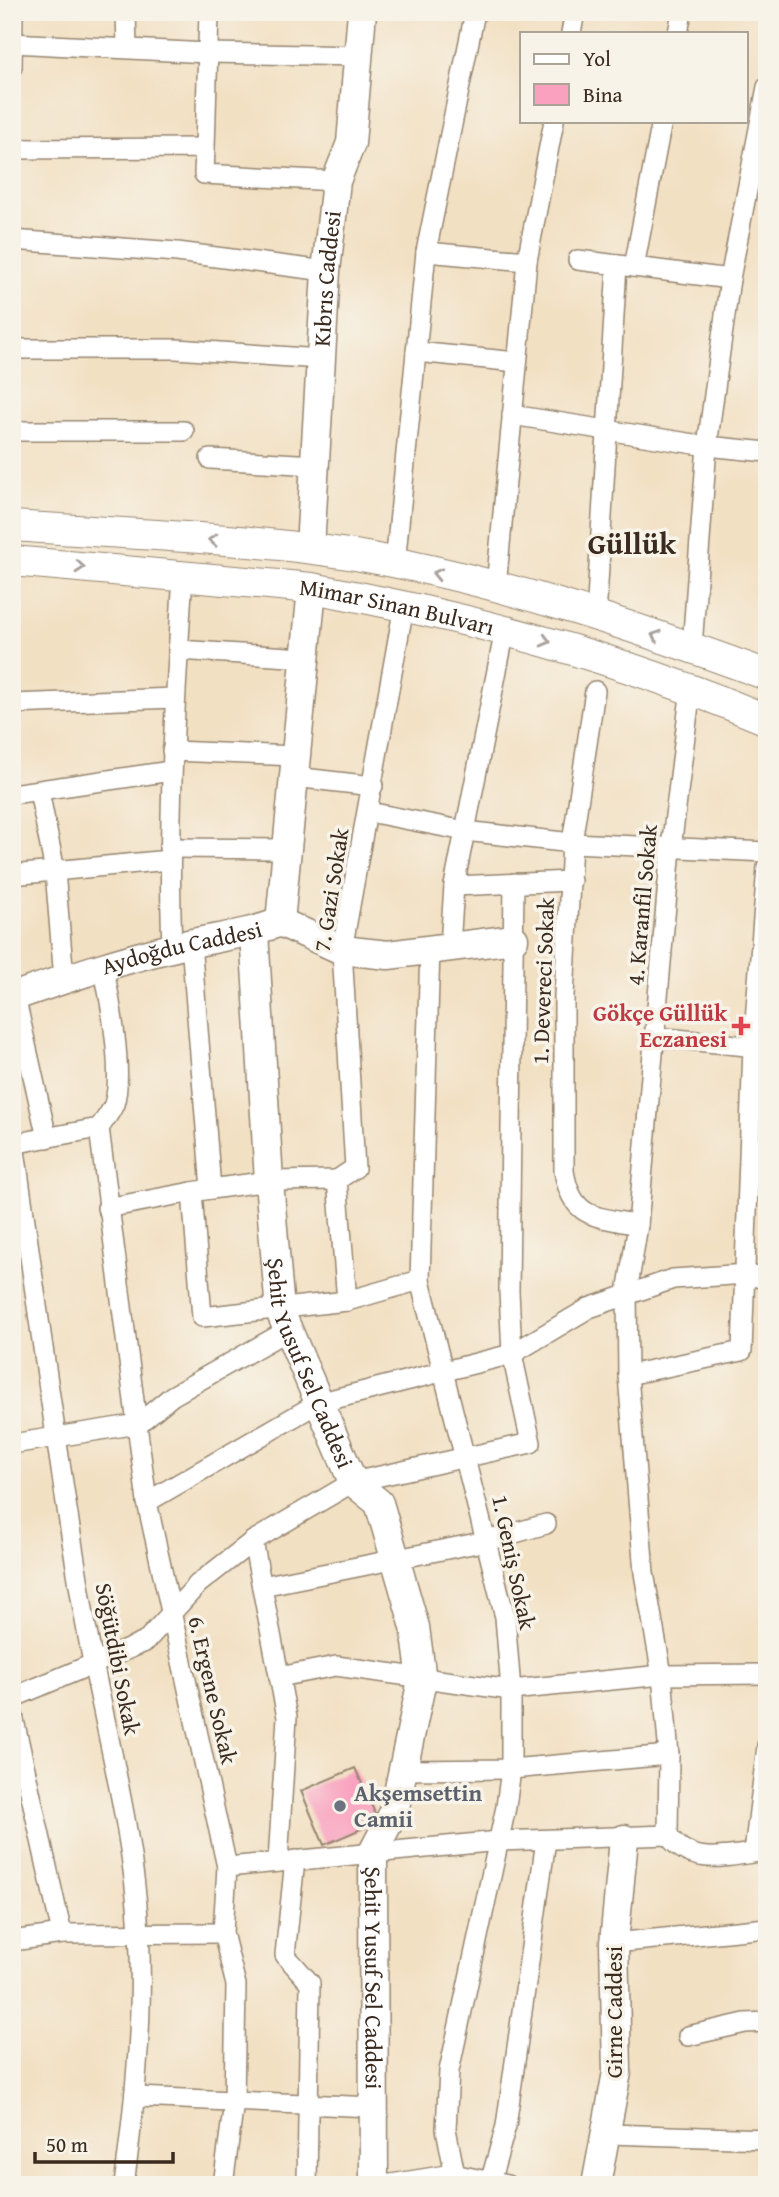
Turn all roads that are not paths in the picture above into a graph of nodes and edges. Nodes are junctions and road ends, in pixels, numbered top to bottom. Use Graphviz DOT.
graph roads {
  1 [pos="13,12"];
  2 [pos="126,12"];
  3 [pos="209,12"];
  4 [pos="362,12"];
  5 [pos="475,12"];
  6 [pos="575,12"];
  7 [pos="682,12"];
  8 [pos="571,32"];
  9 [pos="678,32"];
  10 [pos="13,43"];
  11 [pos="127,48"];
  12 [pos="208,53"];
  13 [pos="359,56"];
  14 [pos="12,67"];
  15 [pos="767,88"];
  16 [pos="554,122"];
  17 [pos="662,122"];
  18 [pos="205,148"];
  19 [pos="12,149"];
  20 [pos="336,181"];
  21 [pos="12,240"];
  22 [pos="426,252"];
  23 [pos="578,260"];
  24 [pos="527,261"];
  25 [pos="625,266"];
  26 [pos="326,271"];
  27 [pos="730,279"];
  28 [pos="12,349"];
  29 [pos="416,352"];
  30 [pos="320,359"];
  31 [pos="517,362"];
  32 [pos="512,415"];
  33 [pos="12,431"];
  34 [pos="184,431"];
  35 [pos="609,431"];
  36 [pos="707,446"];
  37 [pos="767,452"];
  38 [pos="210,459"];
  39 [pos="315,465"];
  40 [pos="12,526"];
  41 [pos="310,548"];
  42 [pos="12,561"];
  43 [pos="395,564"];
  44 [pos="183,575"];
  45 [pos="496,587"];
  46 [pos="312,588"];
  47 [pos="404,606"];
  48 [pos="596,617"];
  49 [pos="505,630"];
  50 [pos="692,647"];
  51 [pos="178,650"];
  52 [pos="305,657"];
  53 [pos="767,675"];
  54 [pos="691,688"];
  55 [pos="594,691"];
  56 [pos="175,698"];
  57 [pos="12,704"];
  58 [pos="767,720"];
  59 [pos="171,761"];
  60 [pos="295,767"];
  61 [pos="373,786"];
  62 [pos="39,791"];
  63 [pos="12,794"];
  64 [pos="369,812"];
  65 [pos="465,831"];
  66 [pos="572,843"];
  67 [pos="671,848"];
  68 [pos="288,849"];
  69 [pos="767,852"];
  70 [pos="169,854"];
  71 [pos="767,867"];
  72 [pos="55,871"];
  73 [pos="12,875"];
  74 [pos="571,881"];
  75 [pos="514,883"];
  76 [pos="454,886"];
  77 [pos="280,922"];
  78 [pos="254,932"];
  79 [pos="514,939"];
  80 [pos="181,945"];
  81 [pos="765,946"];
  82 [pos="440,947"];
  83 [pos="342,950"];
  84 [pos="103,967"];
  85 [pos="64,979"];
  86 [pos="13,996"];
  87 [pos="656,1037"];
  88 [pos="760,1048"];
  89 [pos="99,1128"];
  90 [pos="47,1138"];
  91 [pos="13,1144"];
  92 [pos="338,1180"];
  93 [pos="269,1181"];
  94 [pos="202,1191"];
  95 [pos="107,1208"];
  96 [pos="638,1225"];
  97 [pos="747,1273"];
  98 [pos="420,1280"];
  99 [pos="767,1280"];
  100 [pos="627,1293"];
  101 [pos="347,1301"];
  102 [pos="284,1320"];
  103 [pos="512,1354"];
  104 [pos="445,1373"];
  105 [pos="628,1375"];
  106 [pos="318,1403"];
  107 [pos="138,1424"];
  108 [pos="55,1438"];
  109 [pos="12,1444"];
  110 [pos="466,1458"];
  111 [pos="353,1482"];
  112 [pos="146,1502"];
  113 [pos="546,1524"];
  114 [pos="253,1541"];
  115 [pos="488,1541"];
  116 [pos="393,1561"];
  117 [pos="262,1587"];
  118 [pos="170,1615"];
  119 [pos="93,1666"];
  120 [pos="767,1674"];
  121 [pos="662,1675"];
  122 [pos="279,1677"];
  123 [pos="422,1680"];
  124 [pos="511,1690"];
  125 [pos="12,1698"];
  126 [pos="12,1711"];
  127 [pos="767,1746"];
  128 [pos="669,1755"];
  129 [pos="511,1769"];
  130 [pos="403,1770"];
  131 [pos="668,1835"];
  132 [pos="624,1839"];
  133 [pos="547,1840"];
  134 [pos="499,1841"];
  135 [pos="373,1852"];
  136 [pos="760,1852"];
  137 [pos="287,1861"];
  138 [pos="227,1867"];
  139 [pos="767,1928"];
  140 [pos="139,1932"];
  141 [pos="223,1933"];
  142 [pos="62,1934"];
  143 [pos="12,1941"];
  144 [pos="614,1943"];
  145 [pos="767,2022"];
  146 [pos="688,2036"];
  147 [pos="136,2097"];
  148 [pos="234,2102"];
  149 [pos="308,2105"];
  150 [pos="374,2107"];
  151 [pos="608,2134"];
  152 [pos="767,2138"];
  153 [pos="455,2180"];
  154 [pos="499,2182"];
  155 [pos="124,2185"];
  156 [pos="223,2185"];
  157 [pos="307,2185"];
  158 [pos="374,2185"];
  159 [pos="385,2185"];
  160 [pos="596,2185"];
  1 -- 10 [label="street"];
  2 -- 11 [label="street"];
  3 -- 12 [label="street"];
  4 -- 13 [label="main road, Kıbrıs Caddesi"];
  5 -- 22 [label="street"];
  6 -- 8 [label="street"];
  7 -- 9 [label="street"];
  10 -- 11 [label="street"];
  10 -- 14 [label="street"];
  11 -- 12 [label="street"];
  12 -- 13 [label="street"];
  12 -- 18 [label="street"];
  13 -- 20 [label="main road, Kıbrıs Caddesi"];
  15 -- 27 [label="street"];
  16 -- 24 [label="street"];
  17 -- 25 [label="street"];
  18 -- 19 [label="street"];
  18 -- 20 [label="street"];
  20 -- 26 [label="main road, Kıbrıs Caddesi"];
  21 -- 26 [label="street"];
  22 -- 24 [label="street"];
  22 -- 29 [label="street"];
  23 -- 25 [label="street"];
  24 -- 31 [label="street"];
  25 -- 27 [label="street"];
  25 -- 35 [label="street"];
  26 -- 30 [label="main road, Kıbrıs Caddesi"];
  27 -- 36 [label="street"];
  28 -- 30 [label="street"];
  29 -- 31 [label="street"];
  29 -- 43 [label="street"];
  30 -- 39 [label="main road, Kıbrıs Caddesi"];
  31 -- 32 [label="street"];
  32 -- 35 [label="street"];
  32 -- 45 [label="street"];
  33 -- 34 [label="street"];
  35 -- 36 [label="street"];
  35 -- 48 [label="street"];
  36 -- 37 [label="street"];
  36 -- 50 [label="street"];
  38 -- 39 [label="street"];
  39 -- 41 [label="main road, Kıbrıs Caddesi"];
  41 -- 40 [label="main road, Mimar Sinan Bulvarı, one-way"];
  41 -- 43 [label="main road, Mimar Sinan Bulvarı"];
  42 -- 44 [label="main road, Mimar Sinan Bulvarı, one-way"];
  45 -- 43 [label="main road, Mimar Sinan Bulvarı, one-way"];
  44 -- 46 [label="main road, Mimar Sinan Bulvarı"];
  44 -- 51 [label="street"];
  45 -- 48 [label="main road, Mimar Sinan Bulvarı"];
  46 -- 47 [label="main road, Mimar Sinan Bulvarı"];
  46 -- 52 [label="main road"];
  47 -- 49 [label="main road, Mimar Sinan Bulvarı"];
  47 -- 61 [label="street, 7. Gazi Sokak"];
  50 -- 48 [label="main road, Mimar Sinan Bulvarı, one-way"];
  49 -- 54 [label="main road, Mimar Sinan Bulvarı, one-way"];
  49 -- 65 [label="street, 1. Geniş Sokak"];
  50 -- 53 [label="main road, Mimar Sinan Bulvarı"];
  51 -- 52 [label="street"];
  51 -- 56 [label="street"];
  52 -- 60 [label="main road"];
  54 -- 58 [label="main road, Mimar Sinan Bulvarı"];
  54 -- 67 [label="street, 4. Karanfil Sokak"];
  55 -- 66 [label="street, 1. Devereci Sokak"];
  56 -- 57 [label="street"];
  56 -- 59 [label="street"];
  59 -- 60 [label="street"];
  59 -- 62 [label="street"];
  59 -- 70 [label="street"];
  60 -- 61 [label="street"];
  60 -- 68 [label="main road"];
  61 -- 64 [label="street, 7. Gazi Sokak"];
  62 -- 63 [label="street"];
  62 -- 72 [label="street"];
  64 -- 65 [label="street"];
  64 -- 83 [label="street, 7. Gazi Sokak"];
  65 -- 66 [label="street"];
  65 -- 76 [label="street, 1. Geniş Sokak"];
  66 -- 67 [label="street"];
  66 -- 74 [label="street, 1. Devereci Sokak"];
  67 -- 69 [label="street"];
  67 -- 87 [label="street, 4. Karanfil Sokak"];
  68 -- 70 [label="street"];
  68 -- 77 [label="main road"];
  70 -- 72 [label="street"];
  70 -- 80 [label="street"];
  71 -- 81 [label="street"];
  72 -- 73 [label="street"];
  72 -- 85 [label="street"];
  74 -- 75 [label="street"];
  74 -- 96 [label="street, 1. Devereci Sokak"];
  75 -- 76 [label="street"];
  75 -- 79 [label="street"];
  76 -- 82 [label="street, 1. Geniş Sokak"];
  77 -- 78 [label="main road, Aydoğdu Caddesi"];
  77 -- 83 [label="main road, Aydoğdu Caddesi"];
  78 -- 80 [label="main road, Aydoğdu Caddesi"];
  78 -- 93 [label="main road, Şehit Yusuf Sel Caddesi"];
  79 -- 82 [label="main road, Aydoğdu Caddesi"];
  79 -- 103 [label="street"];
  80 -- 84 [label="main road, Aydoğdu Caddesi"];
  80 -- 94 [label="street"];
  81 -- 88 [label="street"];
  82 -- 83 [label="main road, Aydoğdu Caddesi"];
  82 -- 98 [label="street, 1. Geniş Sokak"];
  83 -- 92 [label="street, 7. Gazi Sokak"];
  84 -- 85 [label="main road, Aydoğdu Caddesi"];
  84 -- 89 [label="street"];
  85 -- 86 [label="main road, Aydoğdu Caddesi"];
  86 -- 90 [label="street"];
  87 -- 88 [label="street"];
  87 -- 96 [label="street, 4. Karanfil Sokak"];
  88 -- 97 [label="street"];
  89 -- 90 [label="street"];
  89 -- 95 [label="street, 6. Ergene Sokak"];
  90 -- 91 [label="street"];
  91 -- 108 [label="street, Söğütdibi Sokak"];
  92 -- 93 [label="street"];
  92 -- 101 [label="street"];
  93 -- 94 [label="street"];
  93 -- 102 [label="main road, Şehit Yusuf Sel Caddesi"];
  94 -- 95 [label="street"];
  94 -- 102 [label="street"];
  95 -- 107 [label="street, 6. Ergene Sokak"];
  96 -- 100 [label="street, 4. Karanfil Sokak"];
  97 -- 99 [label="street"];
  97 -- 100 [label="street"];
  97 -- 105 [label="street"];
  98 -- 101 [label="street"];
  98 -- 104 [label="street, 1. Geniş Sokak"];
  100 -- 103 [label="street"];
  100 -- 105 [label="street, 4. Karanfil Sokak"];
  101 -- 102 [label="street"];
  102 -- 106 [label="main road, Şehit Yusuf Sel Caddesi"];
  102 -- 107 [label="street"];
  103 -- 104 [label="street"];
  103 -- 110 [label="street"];
  104 -- 106 [label="street"];
  104 -- 110 [label="street, 1. Geniş Sokak"];
  105 -- 121 [label="street, 4. Karanfil Sokak"];
  106 -- 111 [label="main road, Şehit Yusuf Sel Caddesi"];
  106 -- 112 [label="street"];
  107 -- 108 [label="street"];
  107 -- 112 [label="street, 6. Ergene Sokak"];
  108 -- 109 [label="street"];
  108 -- 119 [label="street, Söğütdibi Sokak"];
  110 -- 111 [label="street"];
  110 -- 115 [label="street, 1. Geniş Sokak"];
  111 -- 114 [label="street"];
  111 -- 116 [label="main road, Şehit Yusuf Sel Caddesi"];
  112 -- 118 [label="street, 6. Ergene Sokak"];
  113 -- 115 [label="street"];
  114 -- 117 [label="street"];
  114 -- 118 [label="street"];
  115 -- 116 [label="street"];
  115 -- 124 [label="street, 1. Geniş Sokak"];
  116 -- 117 [label="street"];
  116 -- 123 [label="main road, Şehit Yusuf Sel Caddesi"];
  117 -- 122 [label="street"];
  118 -- 119 [label="street"];
  118 -- 138 [label="street, 6. Ergene Sokak"];
  119 -- 125 [label="street"];
  119 -- 140 [label="street, Söğütdibi Sokak"];
  120 -- 121 [label="street"];
  121 -- 124 [label="street"];
  121 -- 128 [label="street, 4. Karanfil Sokak"];
  122 -- 123 [label="street"];
  122 -- 137 [label="street"];
  123 -- 124 [label="street"];
  123 -- 130 [label="main road, Şehit Yusuf Sel Caddesi"];
  124 -- 129 [label="street, 1. Geniş Sokak"];
  126 -- 142 [label="street"];
  127 -- 136 [label="street"];
  128 -- 129 [label="street"];
  128 -- 131 [label="street, 4. Karanfil Sokak"];
  129 -- 130 [label="street"];
  129 -- 134 [label="street, 1. Geniş Sokak"];
  130 -- 135 [label="main road, Şehit Yusuf Sel Caddesi"];
  131 -- 132 [label="street"];
  131 -- 136 [label="street"];
  132 -- 133 [label="street"];
  132 -- 144 [label="main road, Girne Caddesi"];
  133 -- 134 [label="street"];
  133 -- 154 [label="street"];
  134 -- 135 [label="street"];
  134 -- 153 [label="street, 1. Geniş Sokak"];
  135 -- 137 [label="street"];
  135 -- 150 [label="main road, Şehit Yusuf Sel Caddesi"];
  137 -- 138 [label="street"];
  137 -- 149 [label="street"];
  138 -- 141 [label="street, 6. Ergene Sokak"];
  139 -- 144 [label="street"];
  140 -- 141 [label="street"];
  140 -- 142 [label="street"];
  140 -- 147 [label="street, Söğütdibi Sokak"];
  141 -- 148 [label="street, 6. Ergene Sokak"];
  142 -- 143 [label="street"];
  144 -- 151 [label="main road, Girne Caddesi"];
  145 -- 146 [label="street"];
  147 -- 148 [label="street"];
  147 -- 155 [label="street, Söğütdibi Sokak"];
  148 -- 149 [label="street"];
  148 -- 156 [label="street, 6. Ergene Sokak"];
  149 -- 150 [label="street"];
  149 -- 157 [label="street"];
  150 -- 158 [label="main road, Şehit Yusuf Sel Caddesi"];
  151 -- 152 [label="street"];
  151 -- 160 [label="main road, Girne Caddesi"];
  153 -- 154 [label="street"];
  153 -- 159 [label="street"];
}
